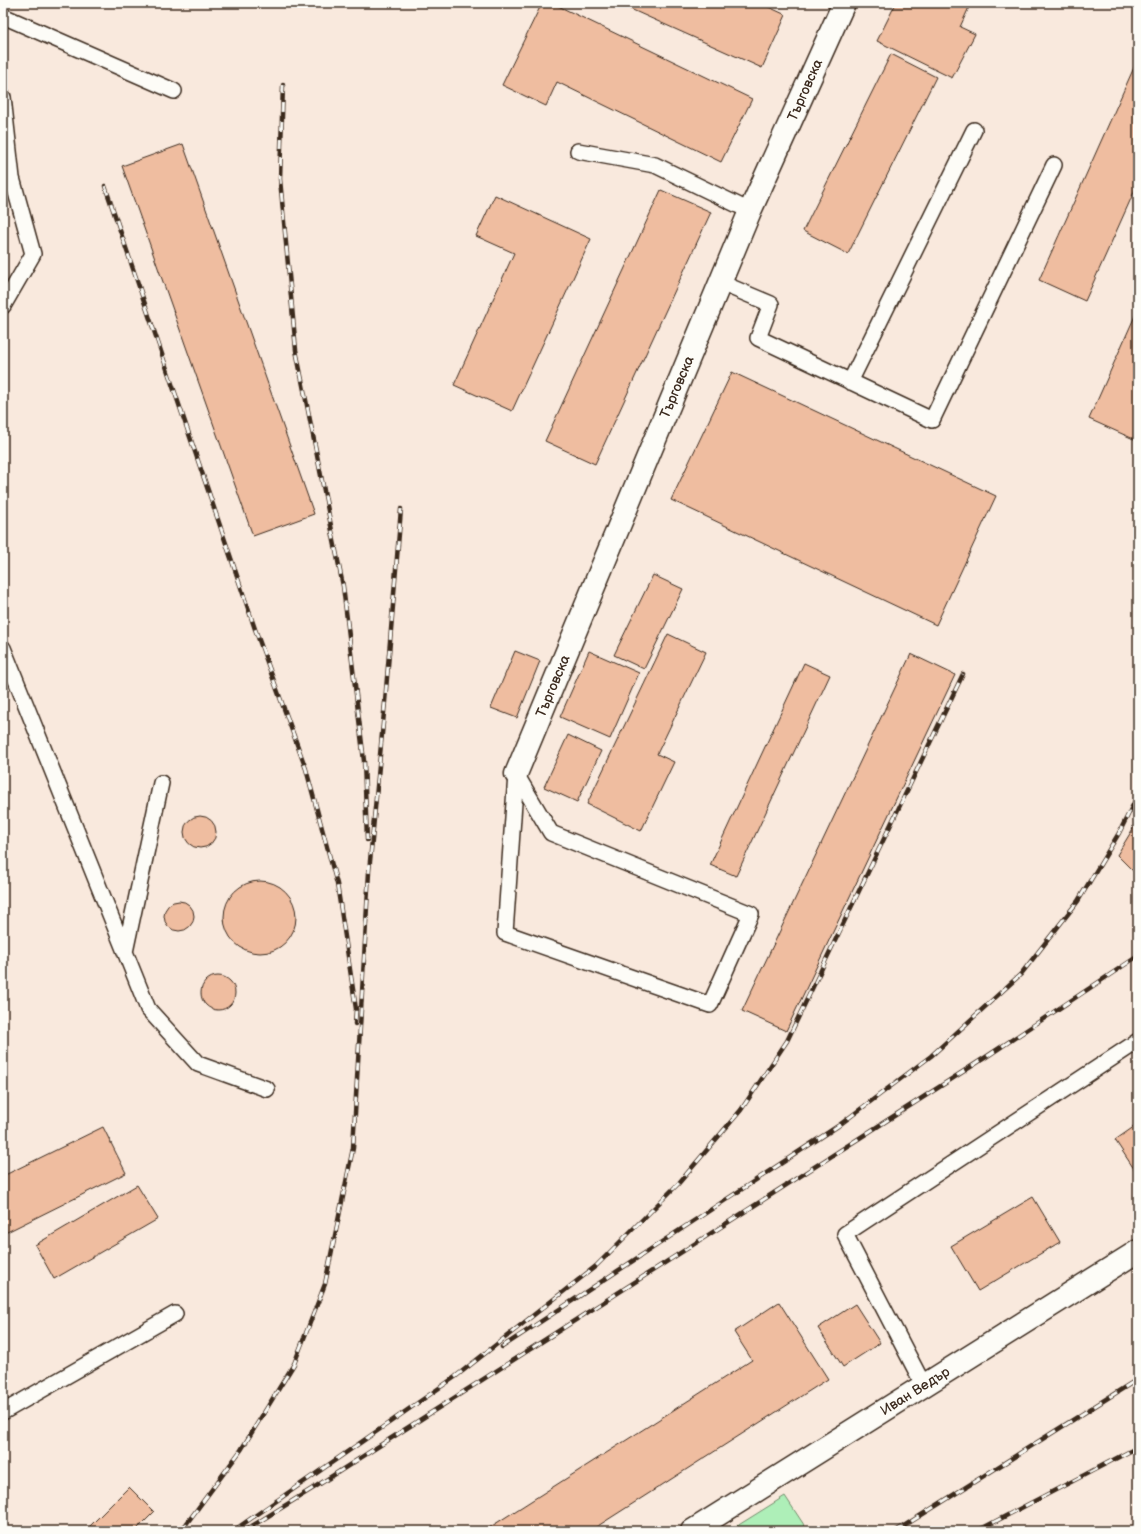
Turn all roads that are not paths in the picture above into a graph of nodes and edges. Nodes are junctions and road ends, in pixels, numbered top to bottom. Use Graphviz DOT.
graph roads {
  1 [pos="844,3"];
  2 [pos="3,16"];
  3 [pos="174,91"];
  4 [pos="3,97"];
  5 [pos="974,130"];
  6 [pos="578,151"];
  7 [pos="1054,165"];
  8 [pos="750,211"];
  9 [pos="721,284"];
  10 [pos="3,306"];
  11 [pos="850,382"];
  12 [pos="3,648"];
  13 [pos="516,774"];
  14 [pos="161,783"];
  15 [pos="125,952"];
  16 [pos="1138,1041"];
  17 [pos="267,1090"];
  18 [pos="1138,1251"];
  19 [pos="175,1314"];
  20 [pos="924,1386"];
  21 [pos="3,1412"];
  22 [pos="692,1531"];
  1 -- 8 [label="street, Търговска"];
  2 -- 3 [label="lane"];
  4 -- 10 [label="lane"];
  5 -- 11 [label="lane"];
  6 -- 8 [label="lane"];
  7 -- 11 [label="lane"];
  8 -- 9 [label="street, Търговска"];
  9 -- 11 [label="lane"];
  9 -- 13 [label="street, Търговска"];
  12 -- 15 [label="lane"];
  13 -- 13 [label="lane"];
  14 -- 15 [label="lane"];
  15 -- 17 [label="lane"];
  16 -- 20 [label="lane"];
  18 -- 20 [label="street, Иван Ведър"];
  19 -- 21 [label="lane"];
  20 -- 22 [label="street, Иван Ведър"];
}
